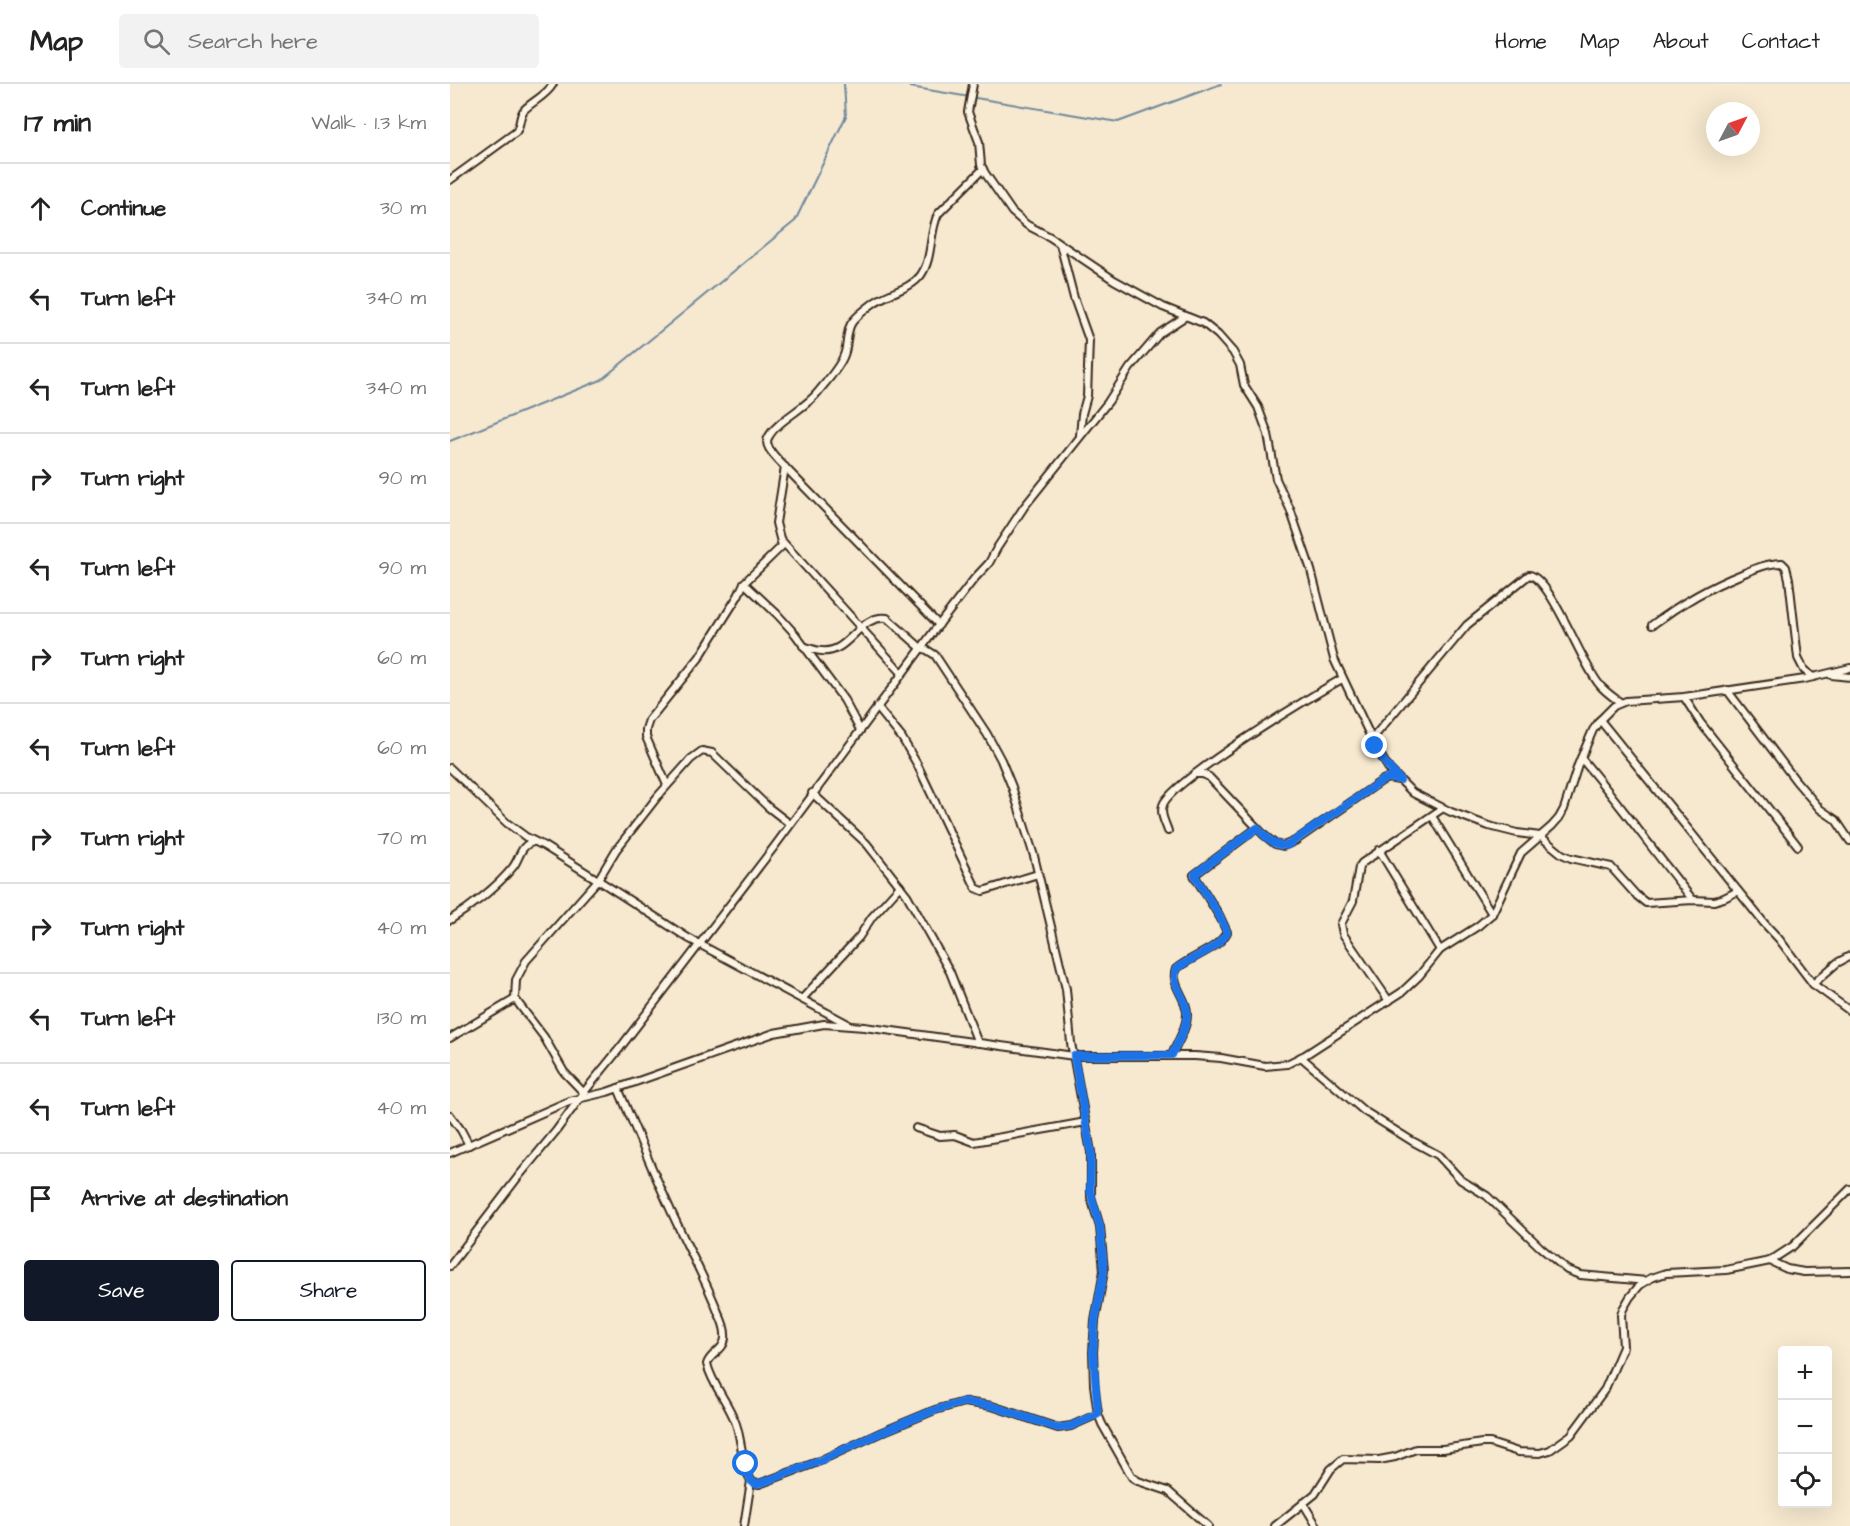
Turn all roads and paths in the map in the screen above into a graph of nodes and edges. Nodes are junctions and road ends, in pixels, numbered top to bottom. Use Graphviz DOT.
graph roads {
  1 [pos="553,84"];
  2 [pos="973,84"];
  3 [pos="983,169"];
  4 [pos="450,180"];
  5 [pos="1060,244"];
  6 [pos="1186,316"];
  7 [pos="1080,435"];
  8 [pos="784,467"];
  9 [pos="782,541"];
  10 [pos="744,583"];
  11 [pos="939,625"];
  12 [pos="1652,625"];
  13 [pos="861,627"];
  14 [pos="803,646"];
  15 [pos="921,648"];
  16 [pos="1850,668"];
  17 [pos="902,674"];
  18 [pos="1828,674"];
  19 [pos="1813,677"];
  20 [pos="1850,677"];
  21 [pos="1342,679"];
  22 [pos="1727,690"];
  23 [pos="1684,697"];
  24 [pos="1620,702"];
  25 [pos="877,707"];
  26 [pos="1600,720"];
  27 [pos="860,730"];
  28 [pos="1372,739"];
  29 [pos="1581,758"];
  30 [pos="450,768"];
  31 [pos="1196,774"];
  32 [pos="1400,780"];
  33 [pos="667,785"];
  34 [pos="812,793"];
  35 [pos="1443,808"];
  36 [pos="1432,816"];
  37 [pos="790,824"];
  38 [pos="1257,828"];
  39 [pos="1168,831"];
  40 [pos="1540,836"];
  41 [pos="1850,841"];
  42 [pos="534,842"];
  43 [pos="1798,846"];
  44 [pos="1379,850"];
  45 [pos="1038,874"];
  46 [pos="598,880"];
  47 [pos="900,886"];
  48 [pos="1737,891"];
  49 [pos="1693,900"];
  50 [pos="1492,914"];
  51 [pos="450,920"];
  52 [pos="701,944"];
  53 [pos="1440,950"];
  54 [pos="1850,956"];
  55 [pos="1813,984"];
  56 [pos="515,999"];
  57 [pos="802,999"];
  58 [pos="1389,1001"];
  59 [pos="1850,1011"];
  60 [pos="852,1026"];
  61 [pos="450,1038"];
  62 [pos="978,1043"];
  63 [pos="1172,1055"];
  64 [pos="1074,1056"];
  65 [pos="1300,1057"];
  66 [pos="618,1088"];
  67 [pos="582,1095"];
  68 [pos="450,1115"];
  69 [pos="1086,1122"];
  70 [pos="916,1128"];
  71 [pos="469,1145"];
  72 [pos="450,1153"];
  73 [pos="1850,1189"];
  74 [pos="1770,1261"];
  75 [pos="450,1266"];
  76 [pos="1850,1271"];
  77 [pos="1647,1281"];
  78 [pos="1098,1414"];
  79 [pos="751,1481"];
  80 [pos="1303,1503"];
  81 [pos="744,1526"];
  82 [pos="1208,1526"];
  83 [pos="1275,1526"];
  84 [pos="1317,1526"];
  1 -- 4 [label="street"];
  2 -- 3 [label="street"];
  3 -- 5 [label="street"];
  3 -- 8 [label="street"];
  5 -- 6 [label="street"];
  5 -- 7 [label="street"];
  6 -- 7 [label="street"];
  6 -- 21 [label="street"];
  7 -- 11 [label="street"];
  8 -- 9 [label="street"];
  8 -- 11 [label="street"];
  9 -- 10 [label="street"];
  9 -- 13 [label="street"];
  10 -- 14 [label="street"];
  10 -- 33 [label="street"];
  11 -- 15 [label="street"];
  12 -- 19 [label="street"];
  13 -- 14 [label="street"];
  13 -- 15 [label="street"];
  13 -- 17 [label="street"];
  14 -- 27 [label="street"];
  15 -- 17 [label="street"];
  15 -- 45 [label="street"];
  16 -- 18 [label="street"];
  17 -- 25 [label="street"];
  18 -- 19 [label="street"];
  18 -- 20 [label="street"];
  19 -- 22 [label="street"];
  21 -- 28 [label="street"];
  21 -- 31 [label="street"];
  22 -- 23 [label="street"];
  22 -- 41 [label="street"];
  23 -- 24 [label="street"];
  23 -- 43 [label="street"];
  24 -- 26 [label="street"];
  24 -- 28 [label="street"];
  25 -- 27 [label="street"];
  25 -- 45 [label="street"];
  26 -- 29 [label="street"];
  26 -- 48 [label="street"];
  27 -- 34 [label="street"];
  28 -- 32 [label="street"];
  29 -- 40 [label="street"];
  29 -- 49 [label="street"];
  30 -- 42 [label="street"];
  31 -- 38 [label="street"];
  31 -- 39 [label="street"];
  32 -- 35 [label="street"];
  32 -- 38 [label="street"];
  33 -- 37 [label="street"];
  33 -- 46 [label="street"];
  34 -- 37 [label="street"];
  34 -- 47 [label="street"];
  35 -- 36 [label="street"];
  35 -- 40 [label="street"];
  36 -- 44 [label="street"];
  36 -- 50 [label="street"];
  37 -- 52 [label="street"];
  38 -- 63 [label="street"];
  40 -- 49 [label="street"];
  40 -- 50 [label="street"];
  42 -- 46 [label="street"];
  42 -- 51 [label="street"];
  44 -- 53 [label="street"];
  44 -- 58 [label="street"];
  45 -- 64 [label="street"];
  46 -- 52 [label="street"];
  46 -- 56 [label="street"];
  47 -- 57 [label="street"];
  47 -- 62 [label="street"];
  48 -- 49 [label="street"];
  48 -- 55 [label="street"];
  50 -- 53 [label="street"];
  52 -- 57 [label="street"];
  52 -- 67 [label="street"];
  53 -- 58 [label="street"];
  54 -- 55 [label="street"];
  55 -- 59 [label="street"];
  56 -- 61 [label="street"];
  56 -- 67 [label="street"];
  57 -- 60 [label="street"];
  58 -- 65 [label="street"];
  60 -- 62 [label="street"];
  60 -- 66 [label="street"];
  62 -- 64 [label="street"];
  63 -- 64 [label="street"];
  63 -- 65 [label="street"];
  64 -- 69 [label="street"];
  65 -- 77 [label="street"];
  66 -- 67 [label="street"];
  66 -- 79 [label="street"];
  67 -- 71 [label="street"];
  67 -- 75 [label="street"];
  68 -- 71 [label="street"];
  69 -- 70 [label="street"];
  69 -- 78 [label="street"];
  71 -- 72 [label="street"];
  73 -- 74 [label="street"];
  74 -- 76 [label="street"];
  74 -- 77 [label="street"];
  77 -- 80 [label="street"];
  78 -- 79 [label="street"];
  78 -- 82 [label="street"];
  79 -- 81 [label="street"];
  80 -- 83 [label="street"];
  80 -- 84 [label="street"];
}
